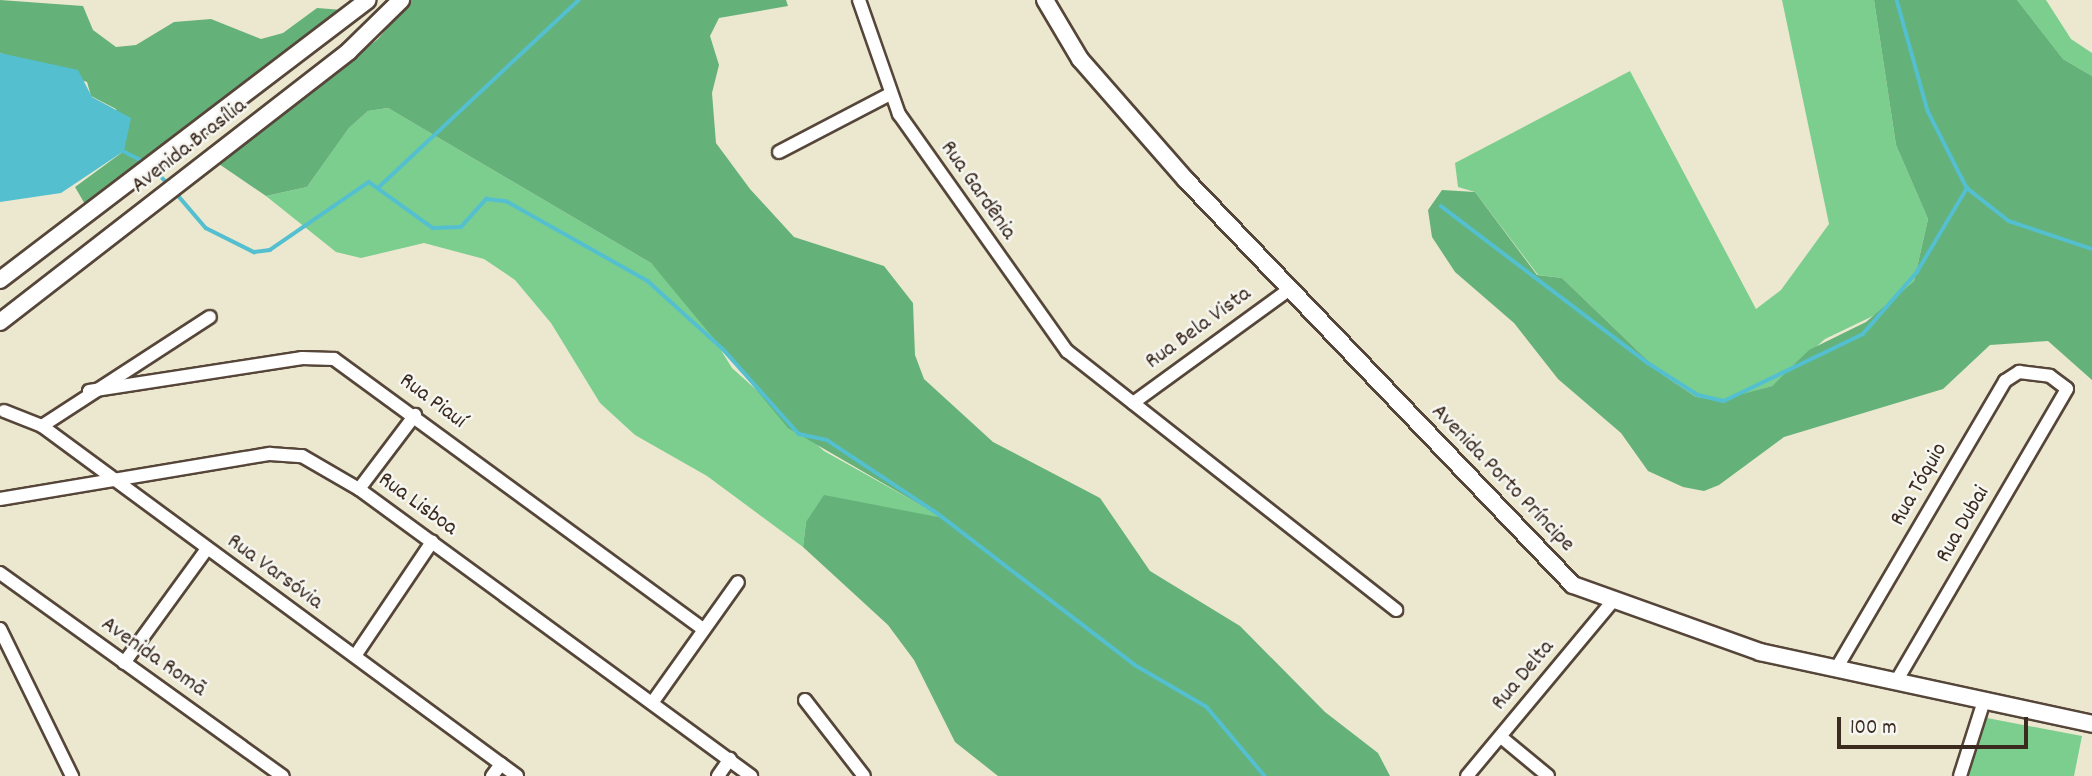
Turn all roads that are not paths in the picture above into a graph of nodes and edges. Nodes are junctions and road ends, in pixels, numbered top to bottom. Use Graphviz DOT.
graph roads {
  1 [pos="368,0"];
  2 [pos="401,0"];
  3 [pos="859,0"];
  4 [pos="1045,0"];
  5 [pos="890,94"];
  6 [pos="779,152"];
  7 [pos="0,280"];
  8 [pos="1290,289"];
  9 [pos="210,317"];
  10 [pos="0,322"];
  11 [pos="2067,389"];
  12 [pos="89,391"];
  13 [pos="1133,403"];
  14 [pos="4,411"];
  15 [pos="415,415"];
  16 [pos="42,426"];
  17 [pos="112,479"];
  18 [pos="359,489"];
  19 [pos="0,499"];
  20 [pos="432,542"];
  21 [pos="206,550"];
  22 [pos="0,573"];
  23 [pos="738,582"];
  24 [pos="1613,601"];
  25 [pos="1396,610"];
  26 [pos="0,629"];
  27 [pos="703,629"];
  28 [pos="355,656"];
  29 [pos="124,663"];
  30 [pos="1836,669"];
  31 [pos="1896,682"];
  32 [pos="805,700"];
  33 [pos="1984,701"];
  34 [pos="652,703"];
  35 [pos="2092,724"];
  36 [pos="1501,737"];
  37 [pos="730,759"];
  38 [pos="500,764"];
  39 [pos="275,774"];
  40 [pos="72,776"];
  41 [pos="492,776"];
  42 [pos="517,776"];
  43 [pos="718,776"];
  44 [pos="751,776"];
  45 [pos="864,776"];
  46 [pos="1467,776"];
  47 [pos="1548,776"];
  48 [pos="1961,776"];
  1 -- 7 [label="street, Avenida Brasília"];
  2 -- 10 [label="street, Avenida Brasília"];
  3 -- 5 [label="street, Rua Gardênia"];
  4 -- 8 [label="street, Avenida Porto Príncipe"];
  5 -- 6 [label="street"];
  5 -- 13 [label="street, Rua Gardênia"];
  8 -- 13 [label="street, Rua Bela Vista"];
  8 -- 24 [label="street, Avenida Porto Príncipe"];
  9 -- 12 [label="street"];
  11 -- 30 [label="street, Rua Tóquio"];
  11 -- 31 [label="street, Rua Dubai"];
  12 -- 15 [label="street, Rua Piauí"];
  12 -- 16 [label="street"];
  13 -- 25 [label="street"];
  14 -- 16 [label="street, Rua Varsóvia"];
  15 -- 18 [label="street"];
  15 -- 27 [label="street, Rua Piauí"];
  16 -- 17 [label="street, Rua Varsóvia"];
  17 -- 18 [label="street, Rua Lisboa"];
  17 -- 19 [label="street, Rua Lisboa"];
  17 -- 21 [label="street, Rua Varsóvia"];
  18 -- 20 [label="street, Rua Lisboa"];
  20 -- 28 [label="street"];
  20 -- 34 [label="street, Rua Lisboa"];
  21 -- 28 [label="street, Rua Varsóvia"];
  21 -- 29 [label="street"];
  22 -- 29 [label="street, Avenida Romã"];
  23 -- 27 [label="street"];
  24 -- 30 [label="street, Avenida Porto Príncipe"];
  24 -- 36 [label="street, Rua Delta"];
  26 -- 40 [label="street"];
  27 -- 34 [label="street"];
  28 -- 38 [label="street, Rua Varsóvia"];
  29 -- 39 [label="street, Avenida Romã"];
  30 -- 31 [label="street, Avenida Porto Príncipe"];
  31 -- 33 [label="street, Avenida Porto Príncipe"];
  32 -- 45 [label="street"];
  33 -- 35 [label="street, Avenida Porto Príncipe"];
  33 -- 48 [label="street"];
  34 -- 37 [label="street, Rua Lisboa"];
  36 -- 46 [label="street, Rua Delta"];
  36 -- 47 [label="street"];
  37 -- 43 [label="street"];
  37 -- 44 [label="street, Rua Lisboa"];
  38 -- 41 [label="street"];
  38 -- 42 [label="street, Rua Varsóvia"];
}
